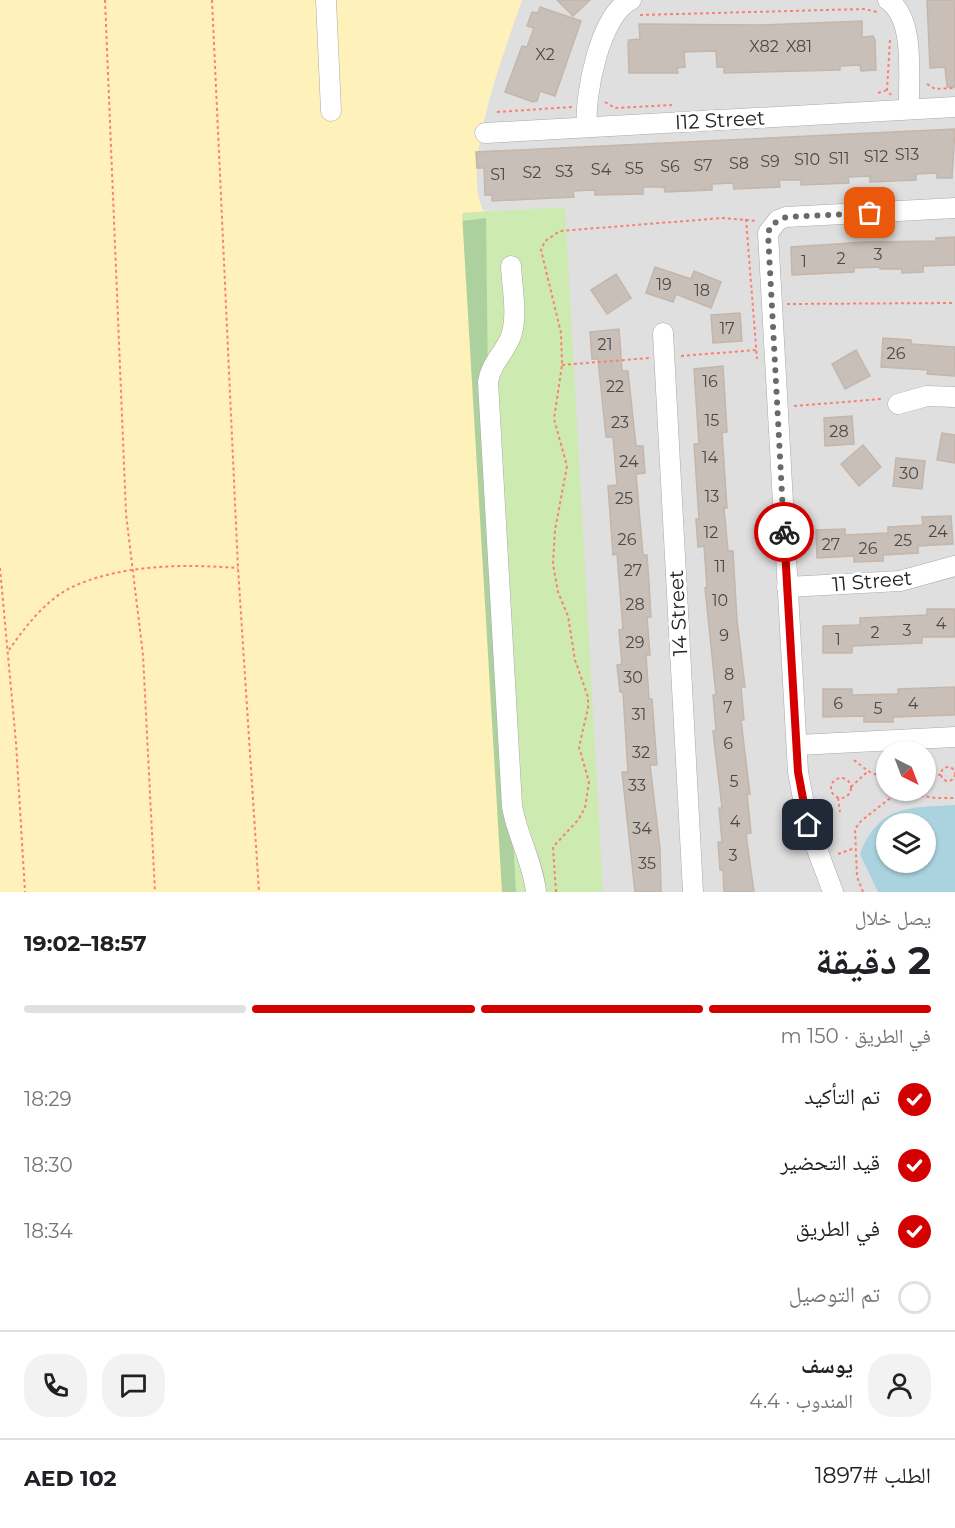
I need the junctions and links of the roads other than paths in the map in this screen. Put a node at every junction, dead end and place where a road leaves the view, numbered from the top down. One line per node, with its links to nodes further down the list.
1 (326, 0): 6 (street)
2 (888, 0): 5 (street)
3 (634, 7): 7 (street)
4 (955, 107): 5 (street, I12 Street)
5 (909, 109): 7 (street, I12 Street)
6 (331, 111)
7 (587, 127): 8 (street, I12 Street)
8 (485, 133)
9 (955, 208): 15 (street)
10 (511, 266): 18 (street)
11 (663, 333): 19 (street, 14 Street)
12 (955, 397): 13 (street)
13 (895, 401)
14 (955, 566): 15 (street, 11 Street)
15 (787, 587): 17 (street)
16 (955, 736): 17 (street)
17 (798, 745): 20 (street)
18 (537, 892)
19 (693, 892)
20 (833, 892)

